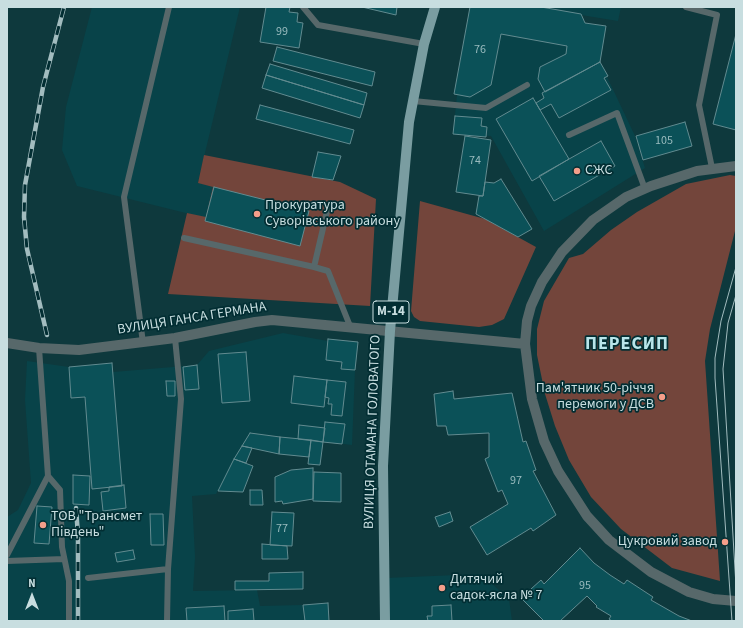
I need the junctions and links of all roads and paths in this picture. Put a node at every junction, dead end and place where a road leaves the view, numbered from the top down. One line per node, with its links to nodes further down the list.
1 (169, 7): 19 (lane)
2 (303, 7): 5 (lane)
3 (435, 7): 5 (main road, ВУЛИЦЯ ОТАМАНА ГОЛОВАТОГО / М-14)
4 (686, 7): 10 (lane)
5 (424, 44): 7 (main road, ВУЛИЦЯ ОТАМАНА ГОЛОВАТОГО / М-14)
6 (528, 85): 7 (lane)
7 (413, 101): 16 (main road, ВУЛИЦЯ ОТАМАНА ГОЛОВАТОГО / М-14)
8 (569, 135): 11 (lane)
9 (736, 166): 10 (street)
10 (712, 168): 11 (street)
11 (644, 189): 20 (street)
12 (328, 207): 14 (lane)
13 (184, 238): 14 (lane)
14 (314, 268): 15 (lane)
15 (350, 326): 16 (street, ВУЛИЦЯ ГАНСА ГЕРМАНА); 17 (street, ВУЛИЦЯ ГАНСА ГЕРМАНА)
16 (390, 331): 20 (street, ВУЛИЦЯ ГАНСА ГЕРМАНА); 31 (main road, ВУЛИЦЯ ОТАМАНА ГОЛОВАТОГО / М-14)
17 (175, 338): 19 (street, ВУЛИЦЯ ГАНСА ГЕРМАНА); 26 (lane)
18 (7, 343): 21 (street, ВУЛИЦЯ ГАНСА ГЕРМАНА)
19 (143, 343): 21 (street, ВУЛИЦЯ ГАНСА ГЕРМАНА)
20 (525, 344): 28 (street)
21 (39, 348): 22 (lane)
22 (48, 476): 23 (lane); 24 (lane)
23 (7, 554)
24 (64, 559): 25 (lane); 29 (lane)
25 (7, 561)
26 (168, 569): 27 (lane); 30 (lane)
27 (88, 578)
28 (736, 601)
29 (69, 621)
30 (167, 621)
31 (385, 621)

